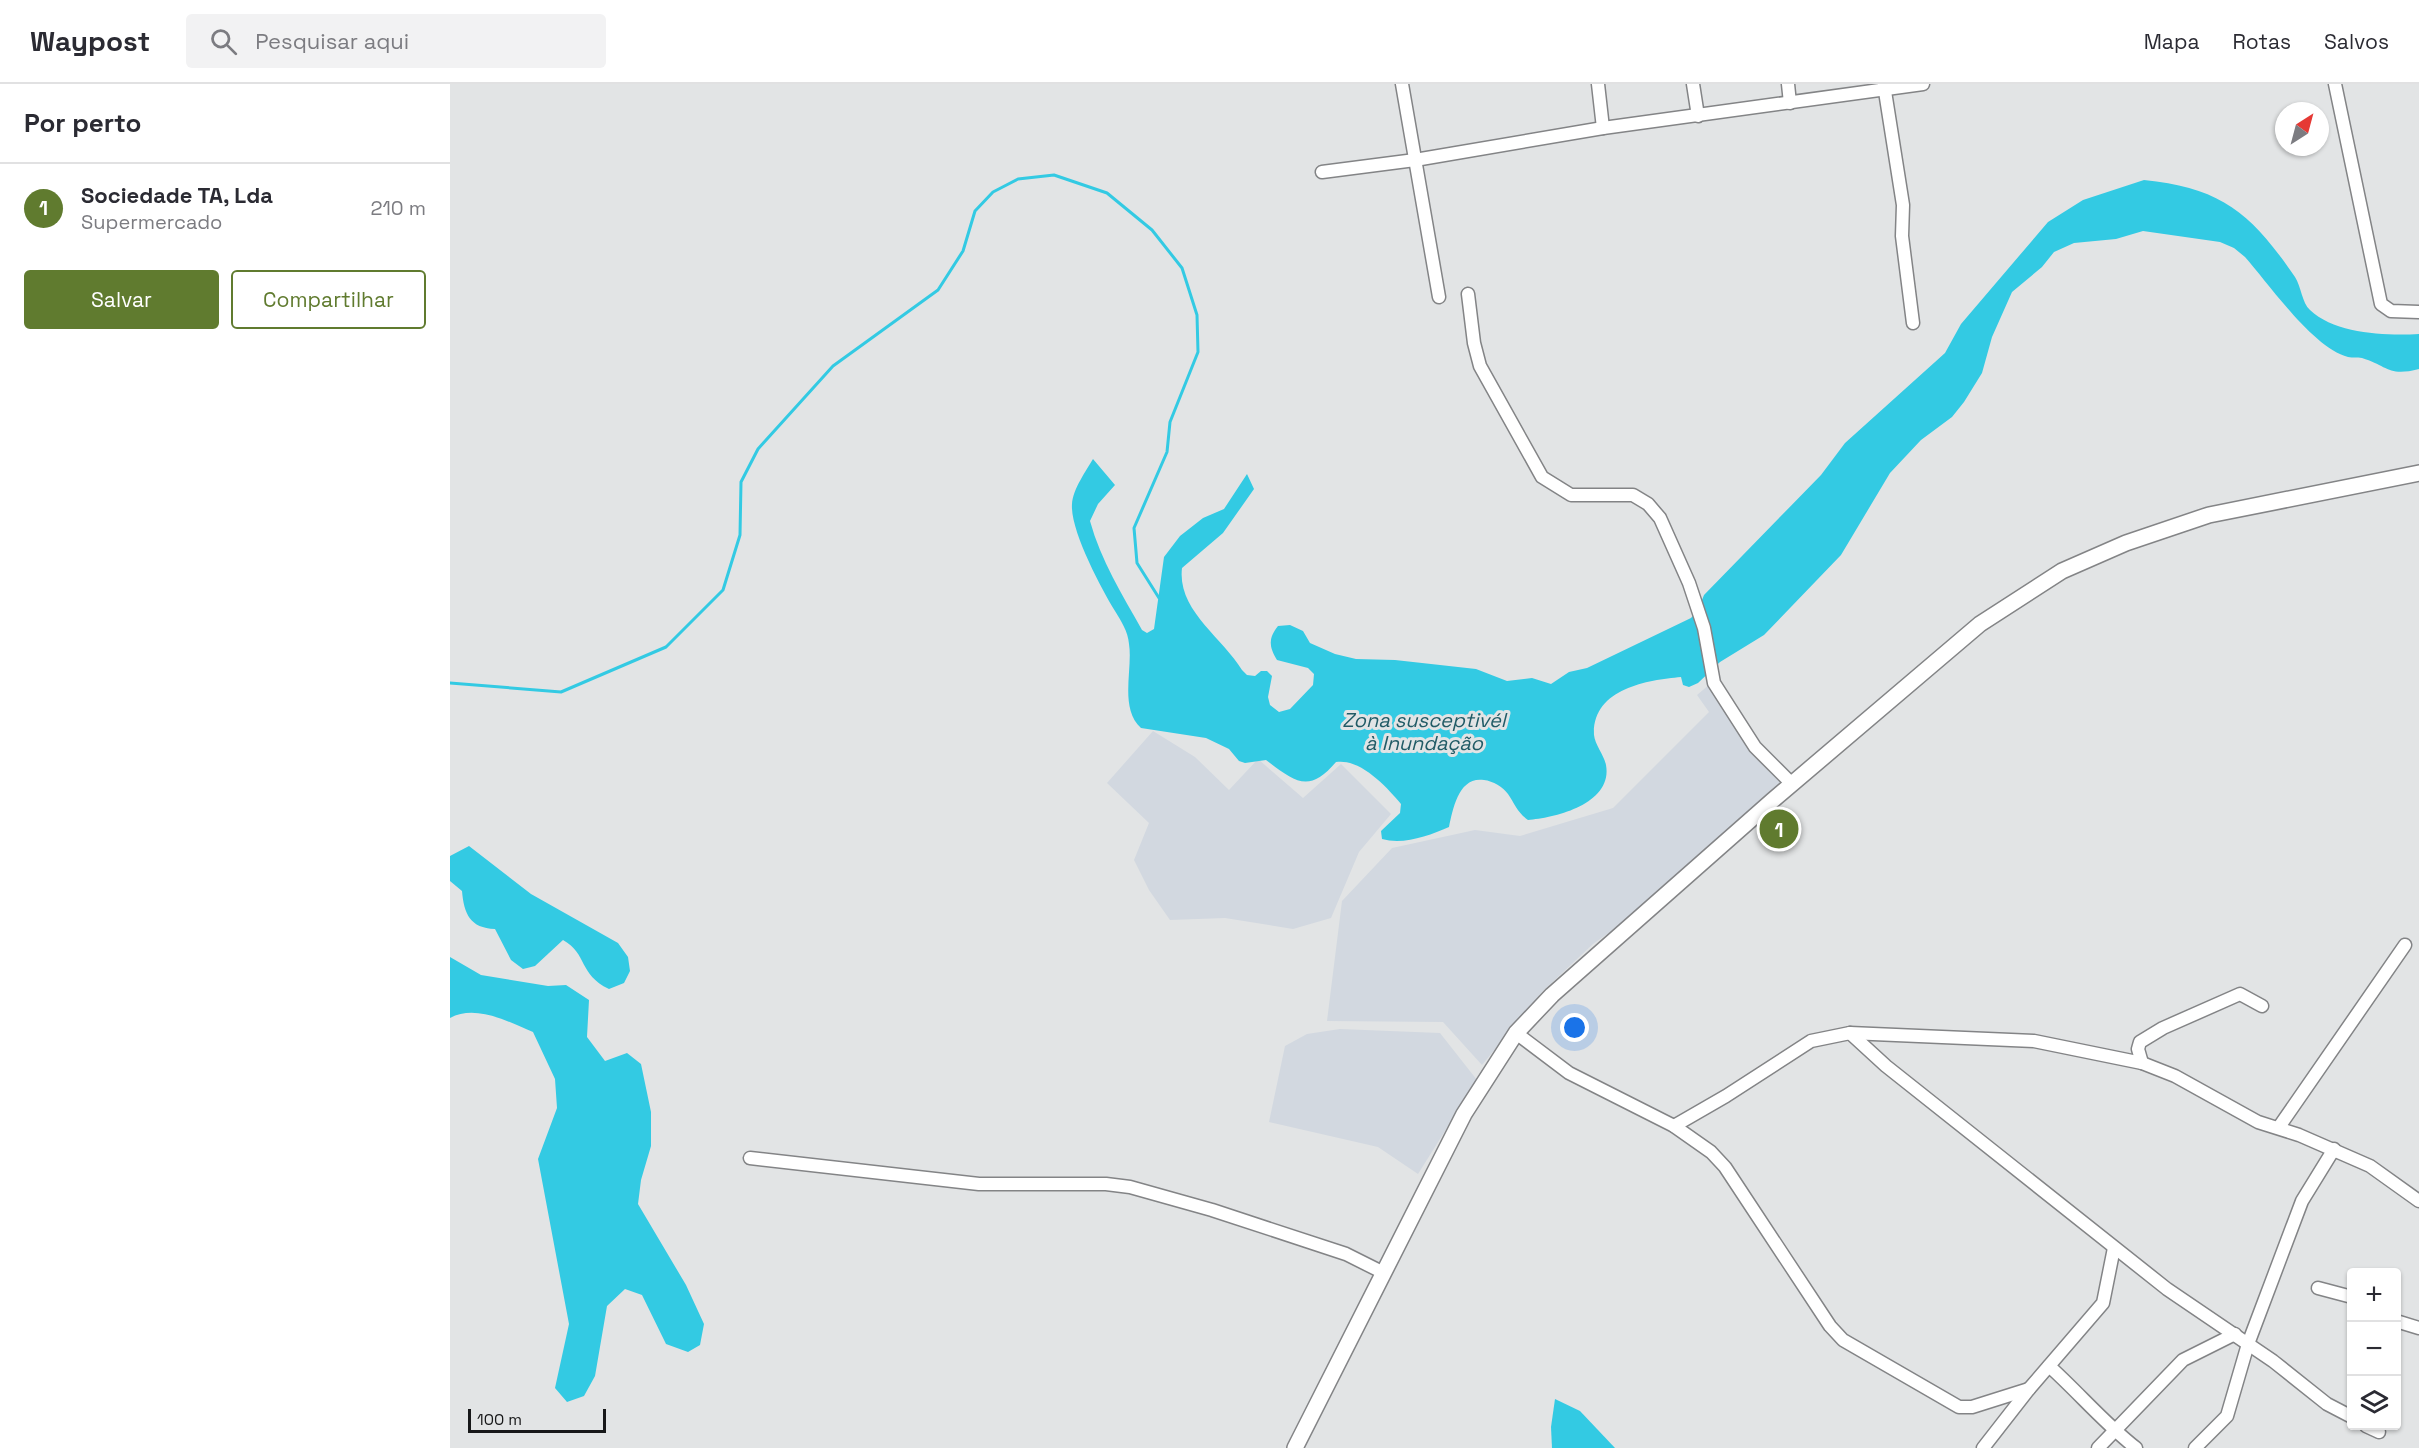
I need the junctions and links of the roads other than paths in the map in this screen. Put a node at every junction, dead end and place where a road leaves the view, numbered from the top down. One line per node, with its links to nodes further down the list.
1 (1402, 84): 11 (street)
2 (1598, 84): 10 (street)
3 (1693, 84): 9 (street)
4 (1788, 84): 8 (street)
5 (1923, 84): 7 (street)
6 (2335, 84): 15 (street)
7 (1885, 87): 8 (street); 16 (street)
8 (1790, 103): 9 (street)
9 (1698, 116): 10 (street)
10 (1603, 128): 11 (street)
11 (1415, 160): 12 (street); 14 (street)
12 (1322, 172)
13 (1468, 294): 18 (street)
14 (1439, 297)
15 (2419, 312)
16 (1913, 323)
17 (2419, 473): 18 (main road)
18 (1792, 784): 21 (main road)
19 (2405, 945): 25 (street)
20 (2262, 1006): 23 (street)
21 (1516, 1033): 24 (street); 30 (main road)
22 (1850, 1033): 23 (street); 24 (street); 29 (street)
23 (2142, 1063): 25 (street)
24 (1674, 1126): 38 (street)
25 (2279, 1127): 26 (street)
26 (2334, 1149): 28 (street); 36 (street)
27 (750, 1158): 30 (street)
28 (2419, 1200)
29 (2114, 1248): 35 (street); 37 (street)
30 (1384, 1273): 43 (main road)
31 (2318, 1288): 32 (street)
32 (2347, 1296)
33 (2400, 1322): 34 (street)
34 (2419, 1328)
35 (2235, 1334): 36 (street); 41 (street)
36 (2248, 1344): 39 (street); 47 (street)
37 (2049, 1366): 38 (street); 41 (street)
38 (2029, 1389): 44 (street)
39 (2347, 1415)
40 (2375, 1430): 42 (street)
41 (2114, 1431): 45 (street); 46 (street)
42 (2379, 1432)
43 (1295, 1448)
44 (1983, 1448)
45 (2098, 1448)
46 (2136, 1448)
47 (2195, 1448)

